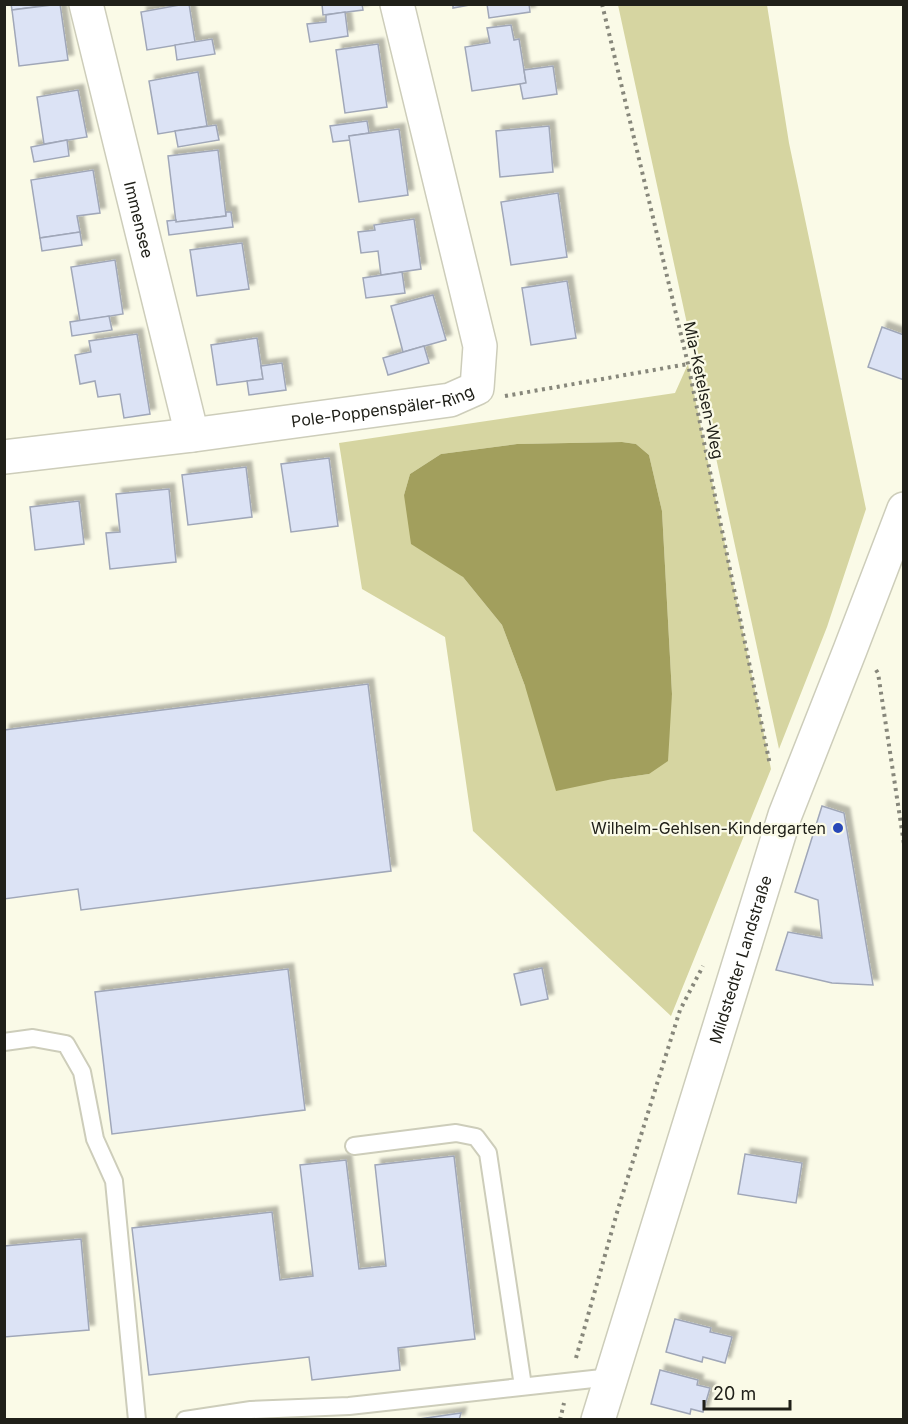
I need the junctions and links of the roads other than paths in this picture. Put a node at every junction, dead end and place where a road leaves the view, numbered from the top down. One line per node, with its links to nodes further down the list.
1 (86, 4): 3 (street, Immensee)
2 (397, 4): 3 (street, Pole-Poppenspäler-Ring)
3 (192, 435): 4 (street, Pole-Poppenspäler-Ring)
4 (4, 457)
5 (903, 509): 8 (street, Mildstedter Landstraße)
6 (4, 1042): 10 (lane)
7 (354, 1146): 9 (lane)
8 (611, 1377): 9 (lane); 12 (street, Mildstedter Landstraße)
9 (523, 1386): 11 (lane)
10 (137, 1419)
11 (186, 1419)
12 (598, 1419)

